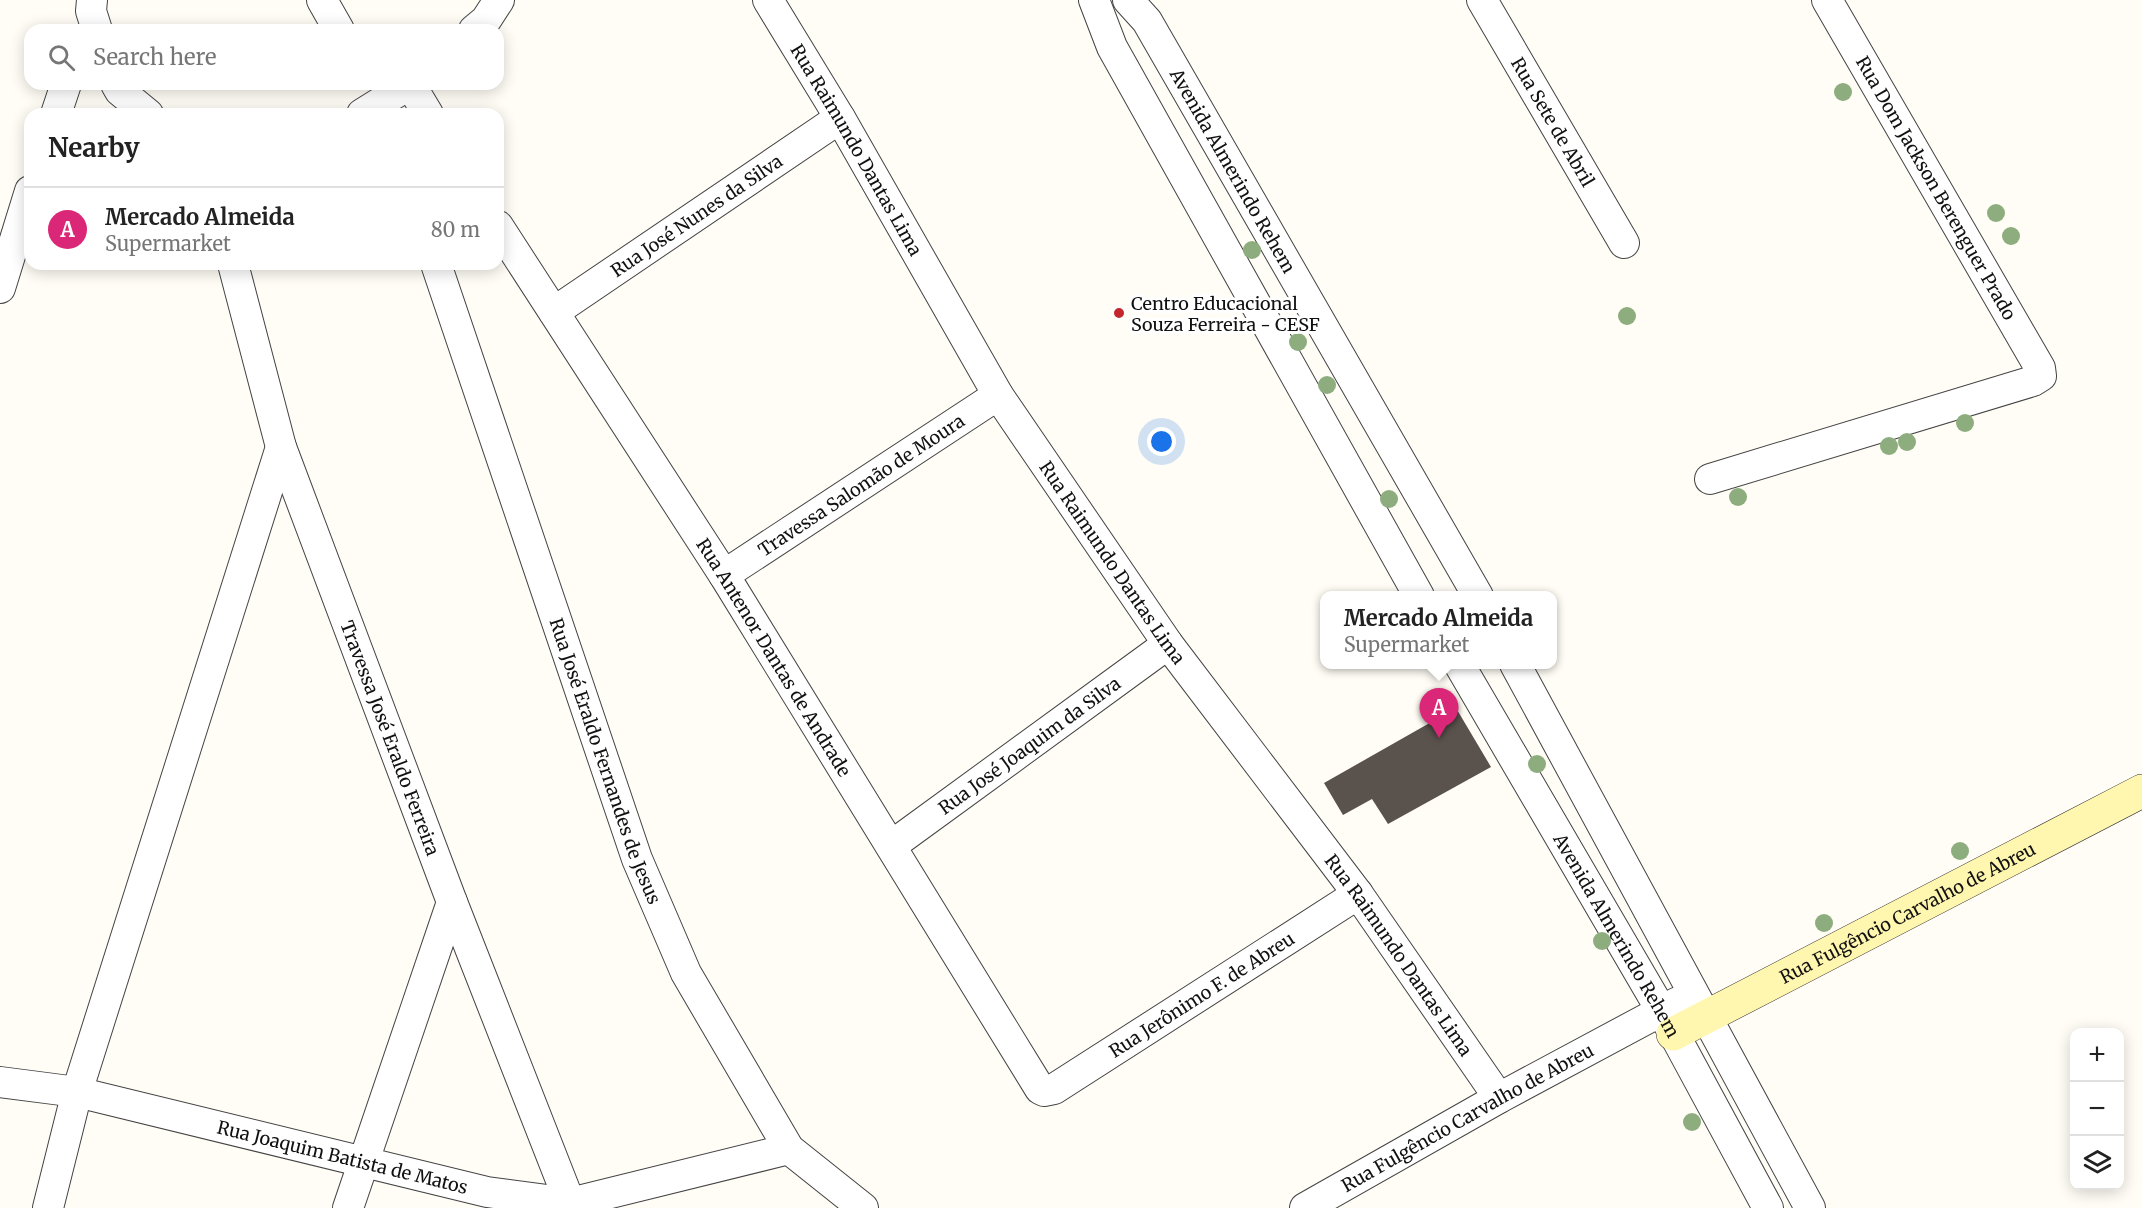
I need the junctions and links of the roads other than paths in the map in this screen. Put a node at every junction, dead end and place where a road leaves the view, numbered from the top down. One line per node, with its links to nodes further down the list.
1 (322, 0): 8 (street)
2 (499, 0): 9 (street)
3 (768, 0): 18 (street, Rua Raimundo Dantas Lima)
4 (1094, 0): 20 (street)
5 (1128, 0): 19 (street, Avenida Almerindo Rehem)
6 (1482, 0): 23 (street, Rua Sete de Abril)
7 (1827, 0): 30 (street, Rua Dom Jackson Berenguer Prado)
8 (336, 24)
9 (481, 24)
10 (64, 90): 15 (street)
11 (119, 90): 16 (street)
12 (399, 90): 14 (street)
13 (414, 90): 17 (street)
14 (374, 104)
15 (58, 108)
16 (141, 108)
17 (424, 108)
18 (840, 118): 27 (street, Rua José Nunes da Silva); 28 (street, Rua Raimundo Dantas Lima)
19 (1236, 174): 20 (street); 31 (street, Avenida Almerindo Rehem)
20 (1197, 199): 32 (street)
21 (21, 202): 26 (street)
22 (504, 235): 27 (street, Rua Antenor Dantas de Andrade)
23 (1624, 243)
24 (234, 270): 29 (street, Travessa José Eraldo Ferreira)
25 (437, 270): 51 (street, Rua José Eraldo Fernandes de Jesus)
26 (0, 288)
27 (554, 312): 33 (street, Rua Antenor Dantas de Andrade)
28 (998, 395): 33 (street, Travessa Salomão de Moura); 36 (street, Rua Raimundo Dantas Lima)
29 (281, 447): 44 (street, Travessa José Eraldo Ferreira); 49 (street)
30 (1710, 479)
31 (1445, 538): 32 (street); 35 (street, Avenida Almerindo Rehem)
32 (1402, 564): 34 (street)
33 (724, 575): 42 (street, Rua Antenor Dantas de Andrade)
34 (1416, 591)
35 (1475, 591)
36 (1168, 644): 42 (street, Rua José Joaquim da Silva); 43 (street, Rua Raimundo Dantas Lima)
37 (1462, 669): 41 (street, Avenida Almerindo Rehem)
38 (1518, 669): 40 (street)
39 (2142, 791): 45 (street, Rua Fulgêncio Carvalho de Abreu)
40 (1590, 801): 41 (street); 45 (street)
41 (1551, 822): 46 (street, Avenida Almerindo Rehem)
42 (891, 846): 48 (street, Rua Antenor Dantas de Andrade)
43 (1358, 894): 48 (street, Rua Jerônimo F. de Abreu); 50 (street, Rua Raimundo Dantas Lima)
44 (452, 902): 52 (street); 53 (street, Travessa José Eraldo Ferreira)
45 (1701, 1006): 46 (street, Rua Fulgêncio Carvalho de Abreu); 59 (street)
46 (1667, 1022): 50 (street, Rua Fulgêncio Carvalho de Abreu); 58 (street, Avenida Almerindo Rehem)
47 (0, 1082): 49 (street, Rua Joaquim Batista de Matos)
48 (1044, 1091)
49 (77, 1092): 52 (street, Rua Joaquim Batista de Matos); 54 (street)
50 (1499, 1098): 57 (street, Rua Fulgêncio Carvalho de Abreu)
51 (789, 1149): 53 (street, Rua Joaquim Batista de Matos); 56 (street, Rua José Eraldo Fernandes de Jesus)
52 (364, 1160): 53 (street, Rua Joaquim Batista de Matos); 55 (street)
53 (570, 1203)
54 (48, 1208)
55 (348, 1208)
56 (864, 1208)
57 (1305, 1208)
58 (1768, 1208)
59 (1810, 1208)

